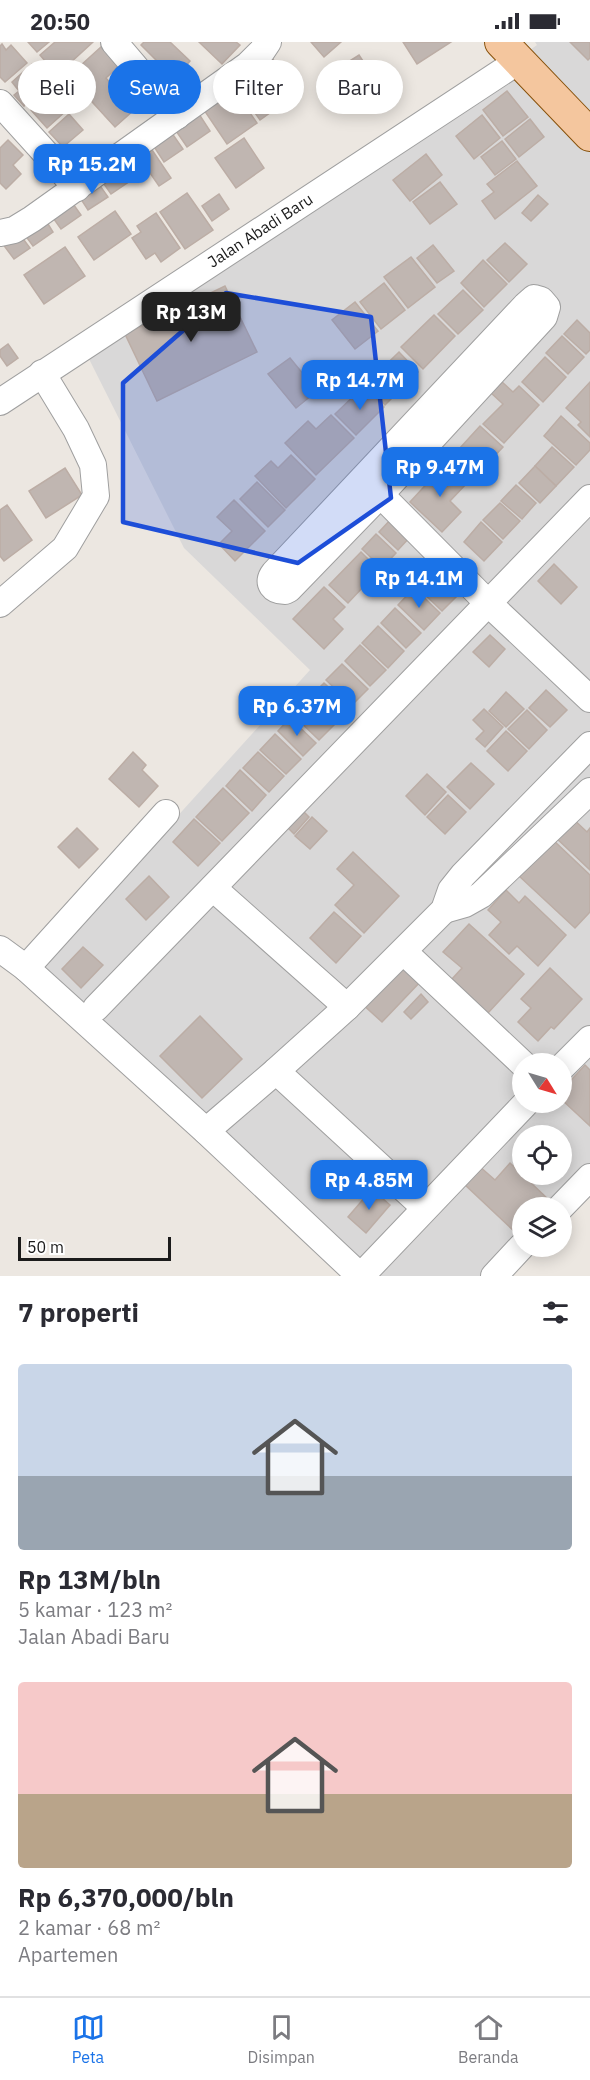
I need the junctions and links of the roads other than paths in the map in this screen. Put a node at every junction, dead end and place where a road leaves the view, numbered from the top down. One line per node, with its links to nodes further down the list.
1 (114, 42): 6 (street)
2 (268, 42): 6 (street)
3 (516, 48): 5 (main road); 7 (main road); 10 (street, Jalan Abadi Baru)
4 (0, 103): 8 (street)
5 (590, 106)
6 (177, 116): 8 (street)
7 (590, 135)
8 (77, 188): 9 (street)
9 (0, 233)
10 (42, 373): 11 (street, Jalan Abadi Baru); 15 (street)
11 (0, 402)
12 (372, 486): 12 (street); 14 (street)
13 (590, 498): 14 (street)
14 (488, 603): 16 (street); 20 (street)
15 (0, 604)
16 (590, 699)
17 (590, 745): 21 (street)
18 (590, 791): 21 (street)
19 (166, 813): 24 (street)
20 (213, 888): 25 (street); 26 (street)
21 (444, 910): 23 (street)
22 (0, 948): 24 (street)
23 (404, 952): 25 (street); 28 (street)
24 (26, 968): 32 (street)
25 (347, 1007): 30 (street)
26 (96, 1008)
27 (590, 1039): 29 (street)
28 (512, 1054)
29 (572, 1057)
30 (276, 1071): 32 (street); 35 (street)
31 (516, 1113): 35 (street)
32 (206, 1131): 37 (street)
33 (590, 1177): 34 (street)
34 (571, 1197)
35 (425, 1208): 37 (street)
36 (512, 1257): 38 (street)
37 (360, 1276)
38 (494, 1276)

